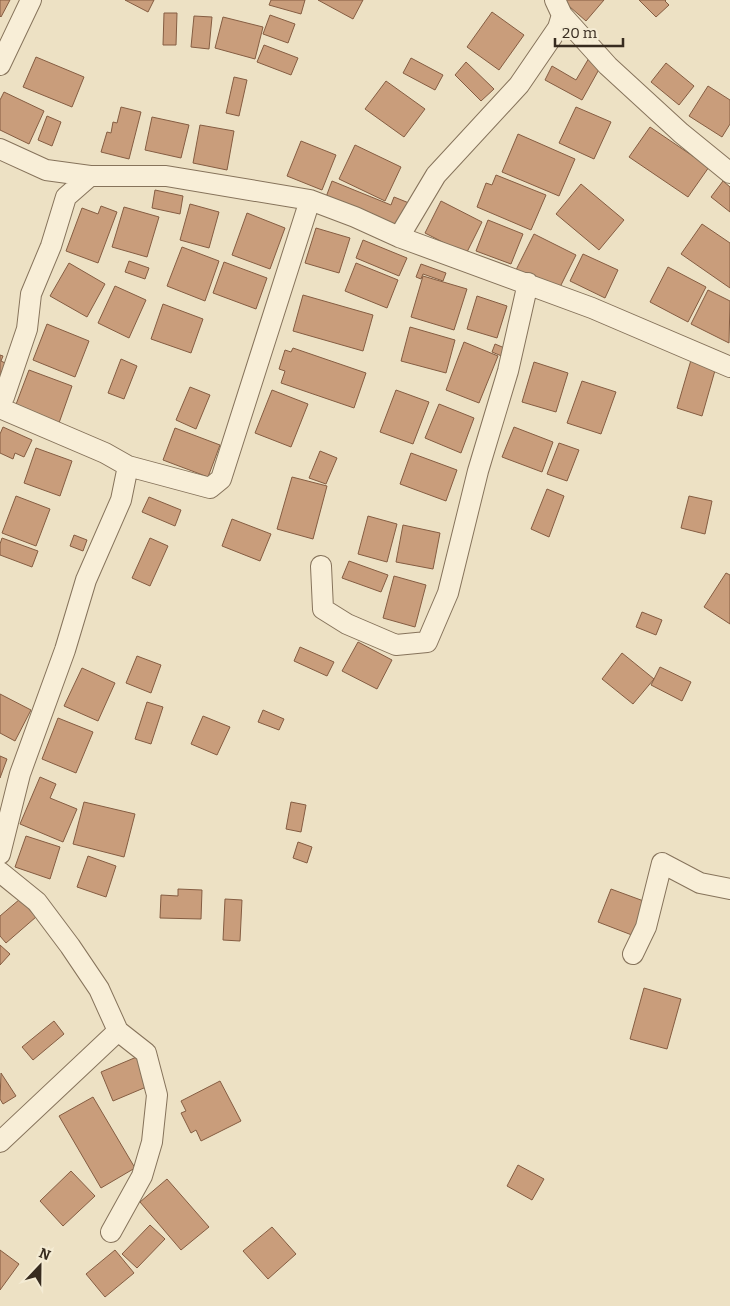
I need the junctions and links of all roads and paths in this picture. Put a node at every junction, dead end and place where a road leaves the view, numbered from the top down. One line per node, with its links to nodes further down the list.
1 (32, 0): 3 (street)
2 (558, 7): 5 (street); 8 (street)
3 (0, 65)
4 (0, 149): 6 (street)
5 (730, 173)
6 (90, 176): 7 (street); 11 (street)
7 (310, 200): 8 (street); 13 (street)
8 (399, 237): 9 (street)
9 (528, 283): 10 (street); 14 (street)
10 (730, 366)
11 (0, 399)
12 (0, 408): 13 (street)
13 (128, 466): 15 (street)
14 (321, 566)
15 (0, 854)
16 (0, 872): 19 (street)
17 (730, 889): 18 (street)
18 (633, 954)
19 (118, 1031): 20 (street); 21 (street)
20 (0, 1142)
21 (111, 1232)

